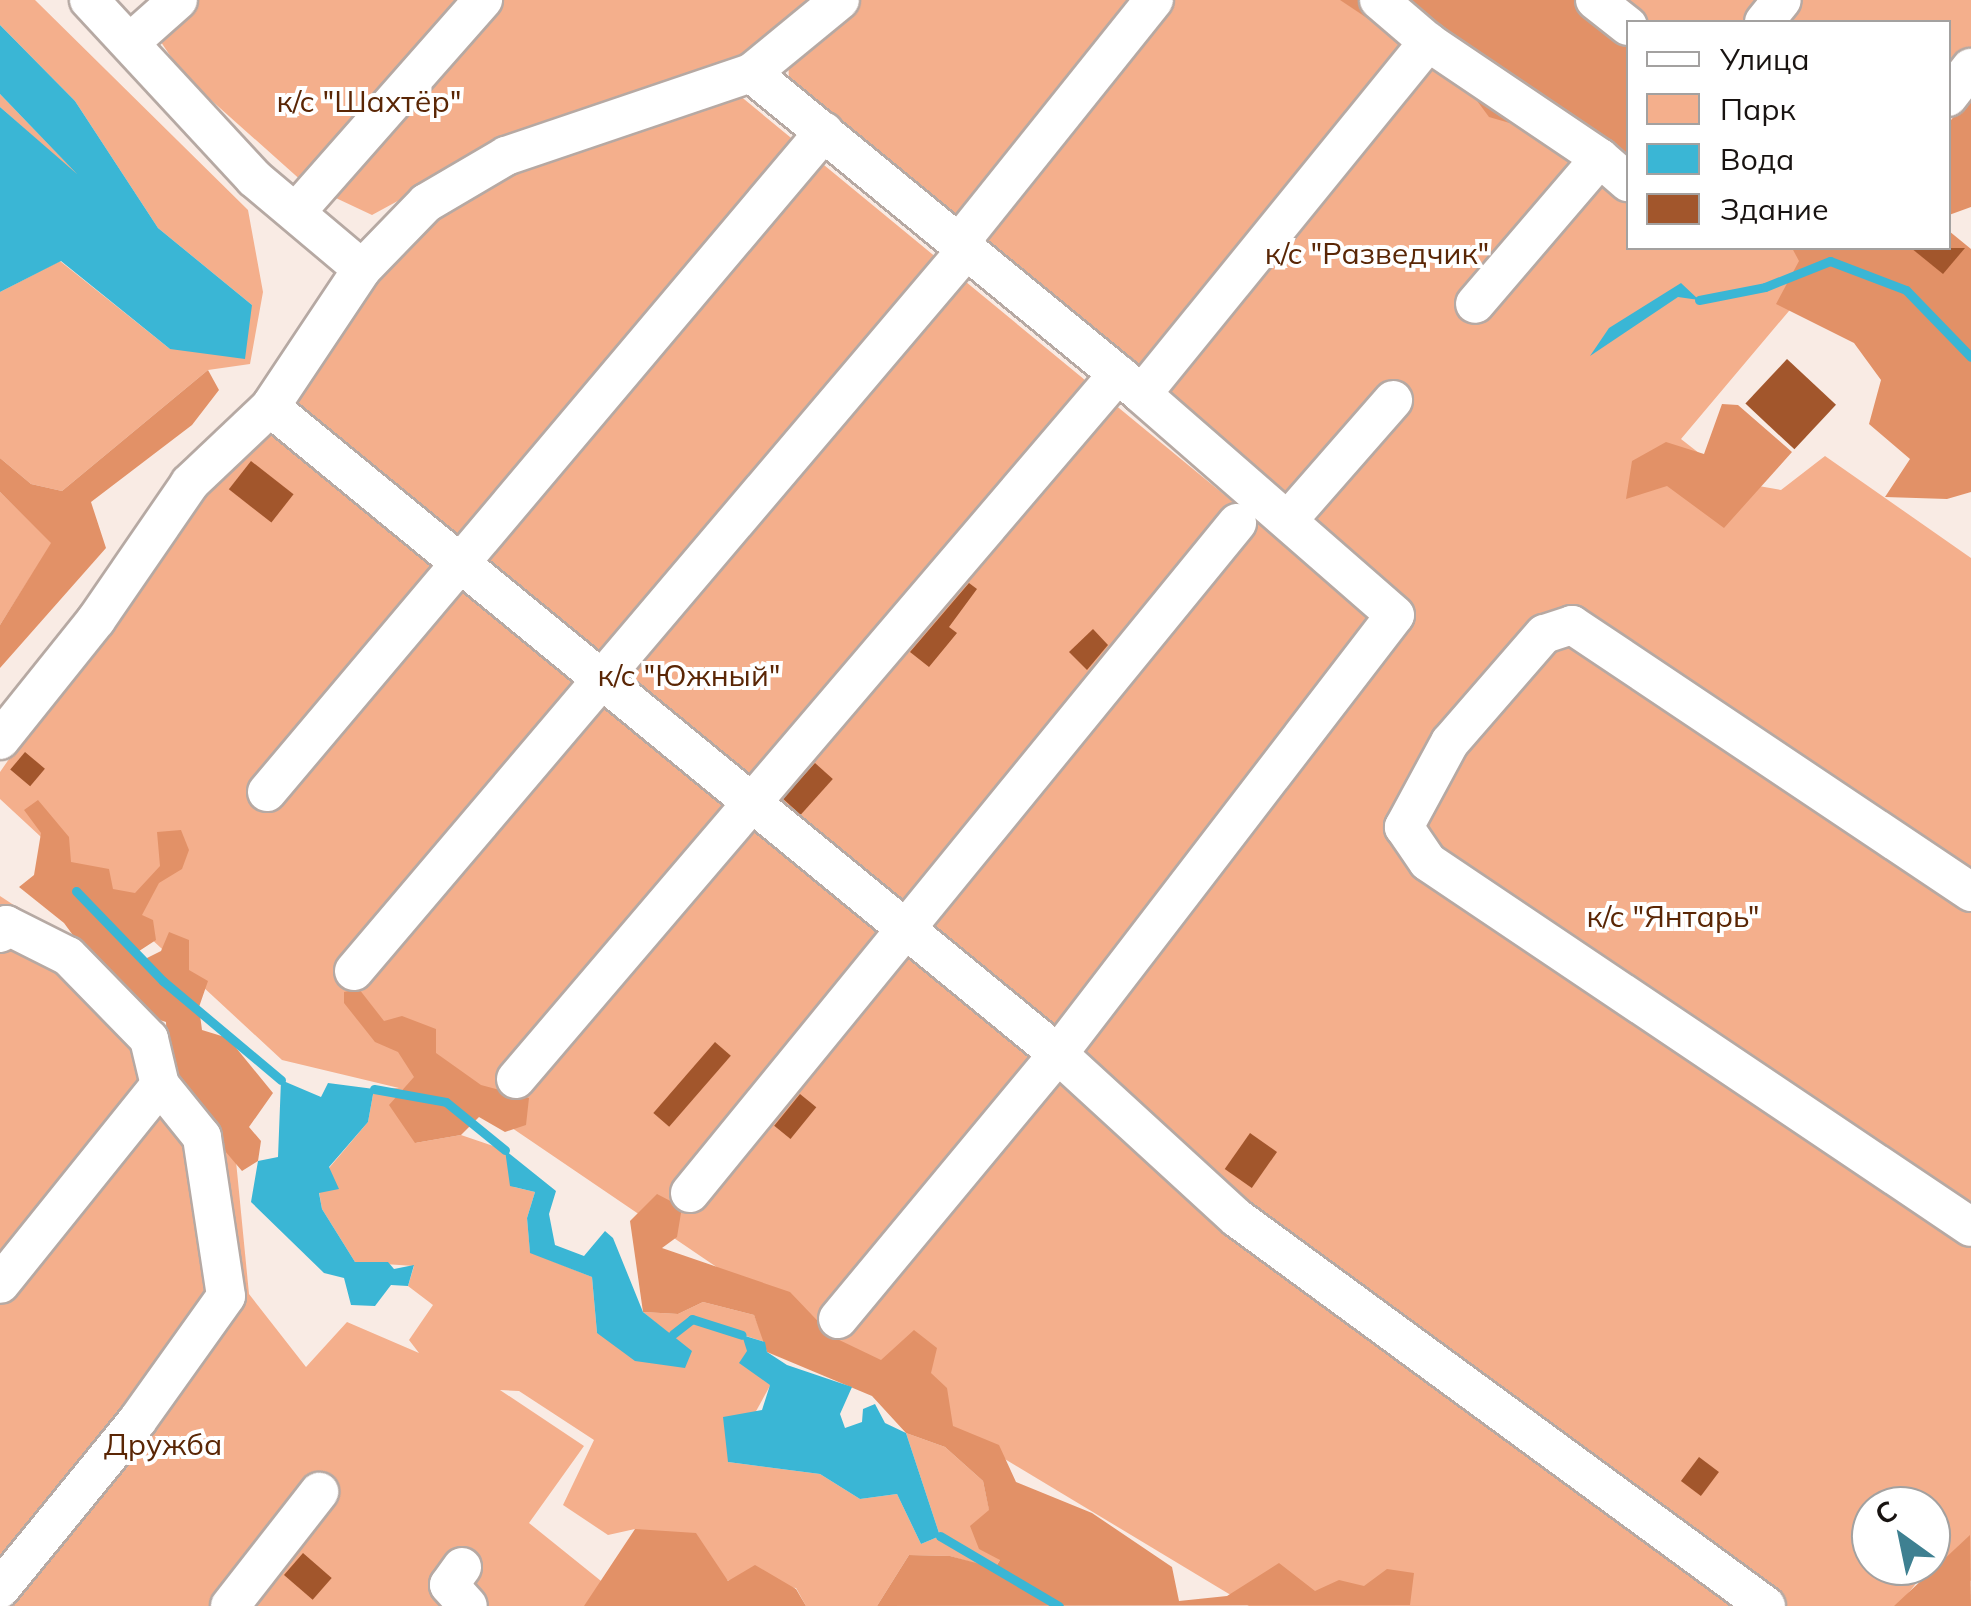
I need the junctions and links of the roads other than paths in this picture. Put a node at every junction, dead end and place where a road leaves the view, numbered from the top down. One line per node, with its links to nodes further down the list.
1 (90, 0): 11 (street)
2 (178, 0): 11 (street)
3 (483, 0): 18 (street)
4 (840, 0): 14 (street)
5 (1154, 0): 19 (street)
6 (1379, 0): 12 (street)
7 (1595, 0): 10 (street)
8 (1782, 0): 9 (street)
9 (1766, 20)
10 (1626, 24)
11 (133, 40): 18 (street)
12 (1428, 42): 17 (street); 22 (street)
13 (1971, 68): 15 (street)
14 (751, 73): 16 (street); 20 (street)
15 (1951, 93)
16 (824, 132): 19 (street); 27 (street)
17 (1614, 170): 21 (street)
18 (296, 212): 20 (street)
19 (964, 245): 22 (street); 28 (street)
20 (362, 269): 24 (street)
21 (1475, 304)
22 (1130, 384): 25 (street); 31 (street)
23 (1392, 400): 25 (street)
24 (270, 407): 27 (street); 29 (street)
25 (1289, 520): 36 (street)
26 (1237, 523): 33 (street)
27 (460, 563): 28 (street); 30 (street)
28 (606, 682): 31 (street); 35 (street)
29 (0, 740)
30 (267, 792)
31 (750, 801): 33 (street); 37 (street)
32 (1971, 892): 40 (street)
33 (907, 930): 36 (street); 39 (street)
34 (0, 932): 38 (street)
35 (354, 971)
36 (1058, 1054): 42 (street); 48 (street)
37 (516, 1079)
38 (160, 1085): 41 (street); 45 (street)
39 (690, 1194)
40 (1971, 1227)
41 (0, 1284)
42 (838, 1319)
43 (319, 1492): 46 (street)
44 (462, 1567): 47 (street)
45 (0, 1589)
46 (230, 1606)
47 (468, 1606)
48 (1766, 1606)

